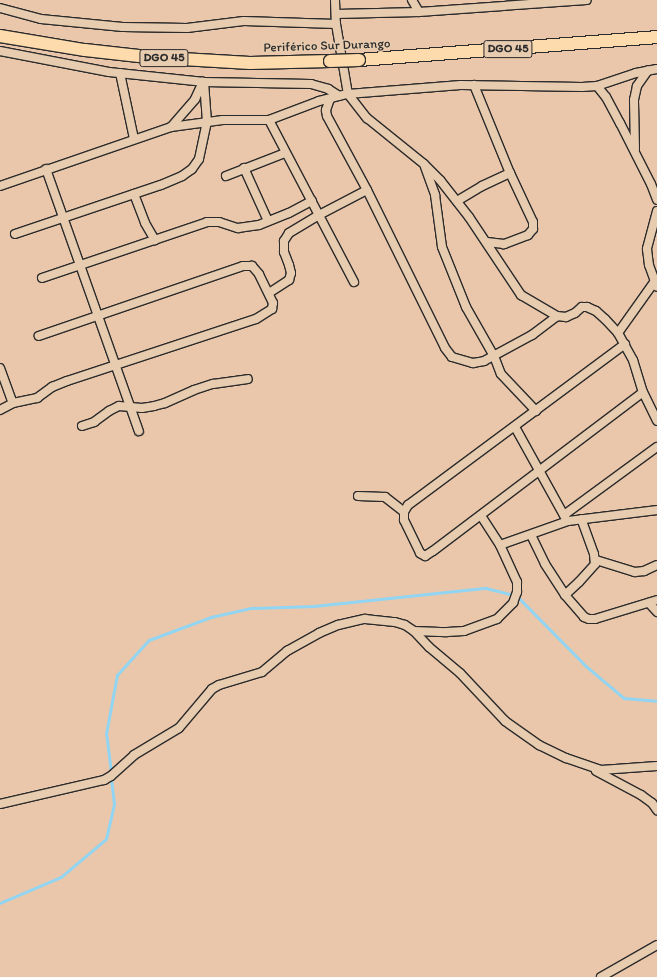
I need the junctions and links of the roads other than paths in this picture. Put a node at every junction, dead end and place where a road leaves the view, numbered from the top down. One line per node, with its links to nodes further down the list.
1 (335, 0): 6 (street)
2 (412, 0): 5 (street)
3 (587, 0): 5 (street)
4 (0, 8): 7 (street)
5 (419, 12): 6 (street)
6 (336, 14): 7 (street)
7 (336, 24): 17 (street)
8 (0, 36): 9 (highway, Periférico Sur Durango / DGO 45, bridge)
9 (657, 37)
10 (0, 51): 13 (street)
11 (657, 69): 12 (street)
12 (648, 70): 16 (street); 24 (street)
13 (120, 73): 14 (street); 23 (street)
14 (204, 82): 18 (street); 21 (street); 22 (street)
15 (474, 85): 16 (street); 17 (street); 29 (street)
16 (597, 86): 24 (street)
17 (348, 94): 18 (street); 26 (street)
18 (339, 96): 19 (street)
19 (330, 99): 20 (street); 32 (street)
20 (268, 120): 21 (street); 25 (street)
21 (207, 122): 22 (street); 33 (street)
22 (171, 127): 23 (street)
23 (134, 140): 28 (street)
24 (635, 152): 34 (street)
25 (285, 153): 27 (street); 35 (street)
26 (424, 164): 36 (street); 54 (street)
27 (244, 168): 30 (street); 40 (street)
28 (46, 169): 31 (street); 39 (street)
29 (510, 173): 36 (street); 43 (street)
30 (226, 176)
31 (0, 186)
32 (367, 190): 38 (street); 54 (street)
33 (134, 194): 39 (street); 42 (street)
34 (657, 200)
35 (312, 201): 38 (street); 40 (street)
36 (457, 201): 43 (street)
37 (657, 211): 47 (street)
38 (319, 215): 46 (street); 48 (street)
39 (63, 217): 41 (street); 44 (street)
40 (268, 221): 42 (street)
41 (15, 234)
42 (155, 240): 44 (street)
43 (487, 242): 50 (street)
44 (80, 265): 45 (street); 49 (street)
45 (42, 278)
46 (354, 282)
47 (656, 284): 51 (street)
48 (269, 294): 49 (street); 55 (street)
49 (99, 316): 52 (street); 55 (street)
50 (557, 316): 51 (street); 54 (street)
51 (618, 333): 53 (street)
52 (39, 336)
53 (625, 344): 58 (street); 62 (street)
54 (494, 356): 62 (street)
55 (116, 364): 59 (street); 60 (street)
56 (0, 368): 59 (street)
57 (248, 379): 60 (street)
58 (643, 392): 63 (street); 68 (street)
59 (13, 403): 61 (street)
60 (130, 406): 64 (street); 66 (street)
61 (0, 410)
62 (536, 411): 65 (street)
63 (657, 422)
64 (82, 426)
65 (515, 427): 68 (street); 71 (street)
66 (139, 431)
67 (657, 447): 73 (street)
68 (539, 471): 72 (street); 73 (street)
69 (358, 496): 71 (street)
70 (657, 510): 74 (street)
71 (404, 512): 72 (street)
72 (481, 516): 76 (street)
73 (566, 518): 74 (street); 75 (street)
74 (581, 519): 77 (street)
75 (531, 535): 76 (street); 79 (street)
76 (500, 545): 82 (street)
77 (596, 560): 78 (street); 79 (street)
78 (657, 565)
79 (565, 595): 80 (street)
80 (653, 601): 81 (street)
81 (657, 612)
82 (414, 631): 84 (street); 85 (street)
83 (657, 766): 84 (street)
84 (591, 767): 86 (street)
85 (0, 804)
86 (657, 810)
87 (657, 945): 88 (street)
88 (601, 977)

